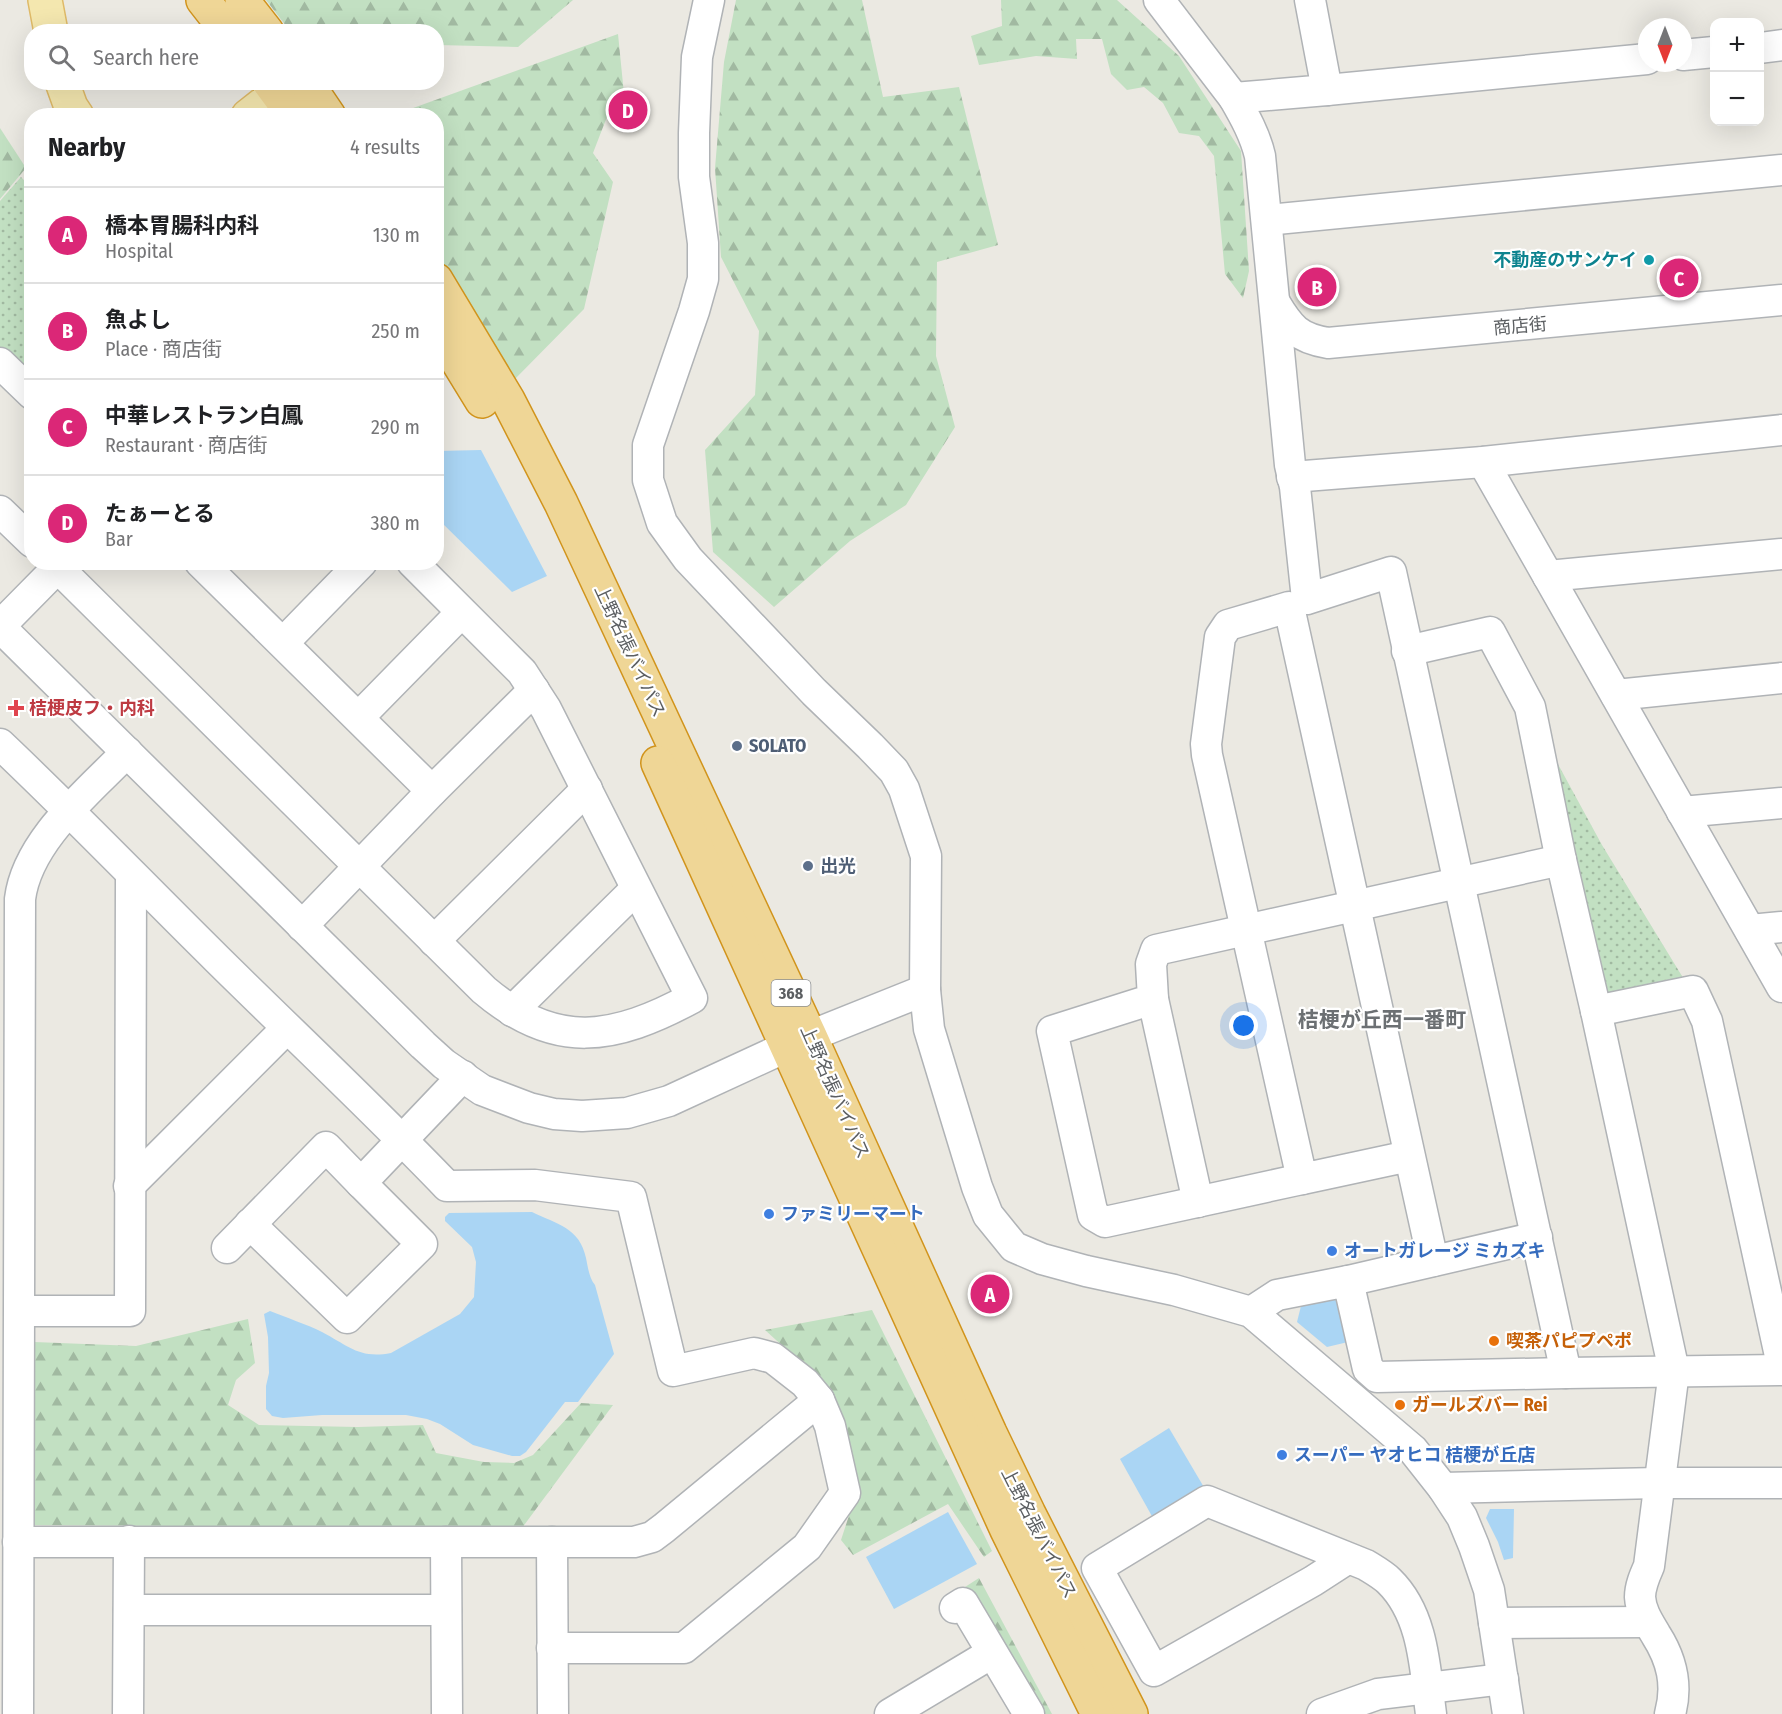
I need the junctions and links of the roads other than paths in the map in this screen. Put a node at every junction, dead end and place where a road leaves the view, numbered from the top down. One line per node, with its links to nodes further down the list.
1 (45, 0): 7 (main road)
2 (203, 0): 8 (highway)
3 (242, 0): 9 (highway)
4 (709, 0): 70 (street)
5 (1159, 0): 18 (street)
6 (1310, 0): 16 (street)
7 (50, 24)
8 (222, 24)
9 (261, 24)
10 (1782, 45): 11 (street)
11 (1764, 47)
12 (1710, 52): 13 (street)
13 (1692, 54)
14 (1638, 60): 16 (street)
15 (65, 90): 19 (main road)
16 (1327, 90): 18 (street)
17 (287, 91): 20 (main road); 21 (highway)
18 (1234, 98): 23 (street)
19 (71, 108)
20 (260, 108)
21 (316, 108)
22 (1782, 170): 23 (street)
23 (1267, 220): 26 (street)
24 (444, 293): 75 (highway, 上野名張バイパス / 368)
25 (1782, 300): 26 (street, 商店街)
26 (1275, 303): 32 (street)
27 (444, 339): 75 (highway, 上野名張バイパス / 368)
28 (0, 363): 29 (street)
29 (24, 386)
30 (1782, 430): 31 (street)
31 (1483, 462): 32 (street); 41 (street)
32 (1292, 477): 42 (street)
33 (0, 511): 34 (street)
34 (24, 534)
35 (1782, 554): 41 (street)
36 (52, 570): 44 (street)
37 (64, 570): 59 (street)
38 (212, 570): 45 (street)
39 (354, 570): 45 (street)
40 (420, 570): 43 (street)
41 (1548, 576): 49 (street)
42 (1298, 603): 46 (street); 63 (street); 66 (street)
43 (461, 613): 48 (street); 50 (street)
44 (0, 627): 52 (street)
45 (283, 643): 50 (street)
46 (1407, 651): 58 (street); 61 (street)
47 (1782, 678): 49 (street)
48 (534, 690): 53 (street); 54 (street)
49 (1616, 695): 57 (street)
50 (359, 717): 54 (street)
51 (0, 744): 56 (street)
52 (127, 752): 56 (street); 64 (street)
53 (587, 789): 62 (street); 68 (street)
54 (432, 791): 59 (street)
55 (1782, 803): 57 (street)
56 (70, 810): 60 (street); 82 (street)
57 (1682, 812): 67 (street)
58 (1561, 860): 61 (street); 73 (street)
59 (359, 866): 64 (street); 68 (street)
60 (131, 874): 74 (street); 81 (street)
61 (1458, 883): 63 (street); 85 (street)
62 (636, 889): 72 (street); 72 (street)
63 (1355, 905): 66 (street); 78 (street)
64 (302, 926): 76 (street)
65 (1782, 927): 67 (street)
66 (1246, 928): 71 (street); 79 (street)
67 (1750, 930): 69 (street)
68 (434, 941): 72 (street)
69 (1782, 987)
70 (925, 990): 75 (street); 90 (street)
71 (1153, 999): 83 (street); 83 (street)
72 (512, 1011)
73 (1596, 1011): 91 (street); 93 (street)
74 (287, 1028): 77 (street); 81 (street)
75 (799, 1042): 76 (street); 120 (highway, 上野名張バイパス / 368); 121 (highway, 上野名張バイパス / 368)
76 (463, 1076): 77 (street)
77 (403, 1140): 80 (street); 95 (street)
78 (1409, 1156): 79 (street); 87 (street)
79 (1302, 1179): 83 (street)
80 (361, 1183): 84 (street); 84 (street)
81 (129, 1186): 89 (street)
82 (10, 1199): 89 (street)
83 (1198, 1202)
84 (250, 1224): 86 (street)
85 (1537, 1237): 87 (street); 94 (street)
86 (227, 1248)
87 (1433, 1261): 88 (street)
88 (1348, 1281): 90 (street); 94 (street)
89 (20, 1311): 100 (street)
90 (1251, 1312): 98 (street)
91 (1782, 1365)
92 (1782, 1370): 93 (street)
93 (1674, 1371): 94 (street); 96 (street)
94 (1566, 1373)
95 (819, 1400): 102 (street); 110 (street)
96 (1658, 1483): 97 (street); 98 (street); 107 (street)
97 (1782, 1483)
98 (1443, 1488): 108 (street)
99 (129, 1541): 100 (street); 101 (street); 105 (street)
100 (18, 1542): 109 (street)
101 (446, 1542): 102 (street); 106 (street)
102 (552, 1542): 110 (street)
103 (1347, 1559): 103 (street); 113 (street)
104 (955, 1608): 111 (street)
105 (129, 1610): 106 (street); 115 (street)
106 (446, 1610): 116 (street)
107 (1647, 1622): 108 (street); 124 (street)
108 (1494, 1623): 112 (street)
109 (9, 1629): 114 (street)
110 (552, 1648): 117 (street)
111 (993, 1653): 118 (street); 119 (street)
112 (1503, 1679): 113 (street); 123 (street)
113 (1429, 1701): 122 (street)
114 (18, 1714)
115 (128, 1714)
116 (447, 1714)
117 (553, 1714)
118 (890, 1714)
119 (1029, 1714)
120 (1098, 1714)
121 (1131, 1714)
122 (1322, 1714)
123 (1508, 1714)
124 (1670, 1714)

